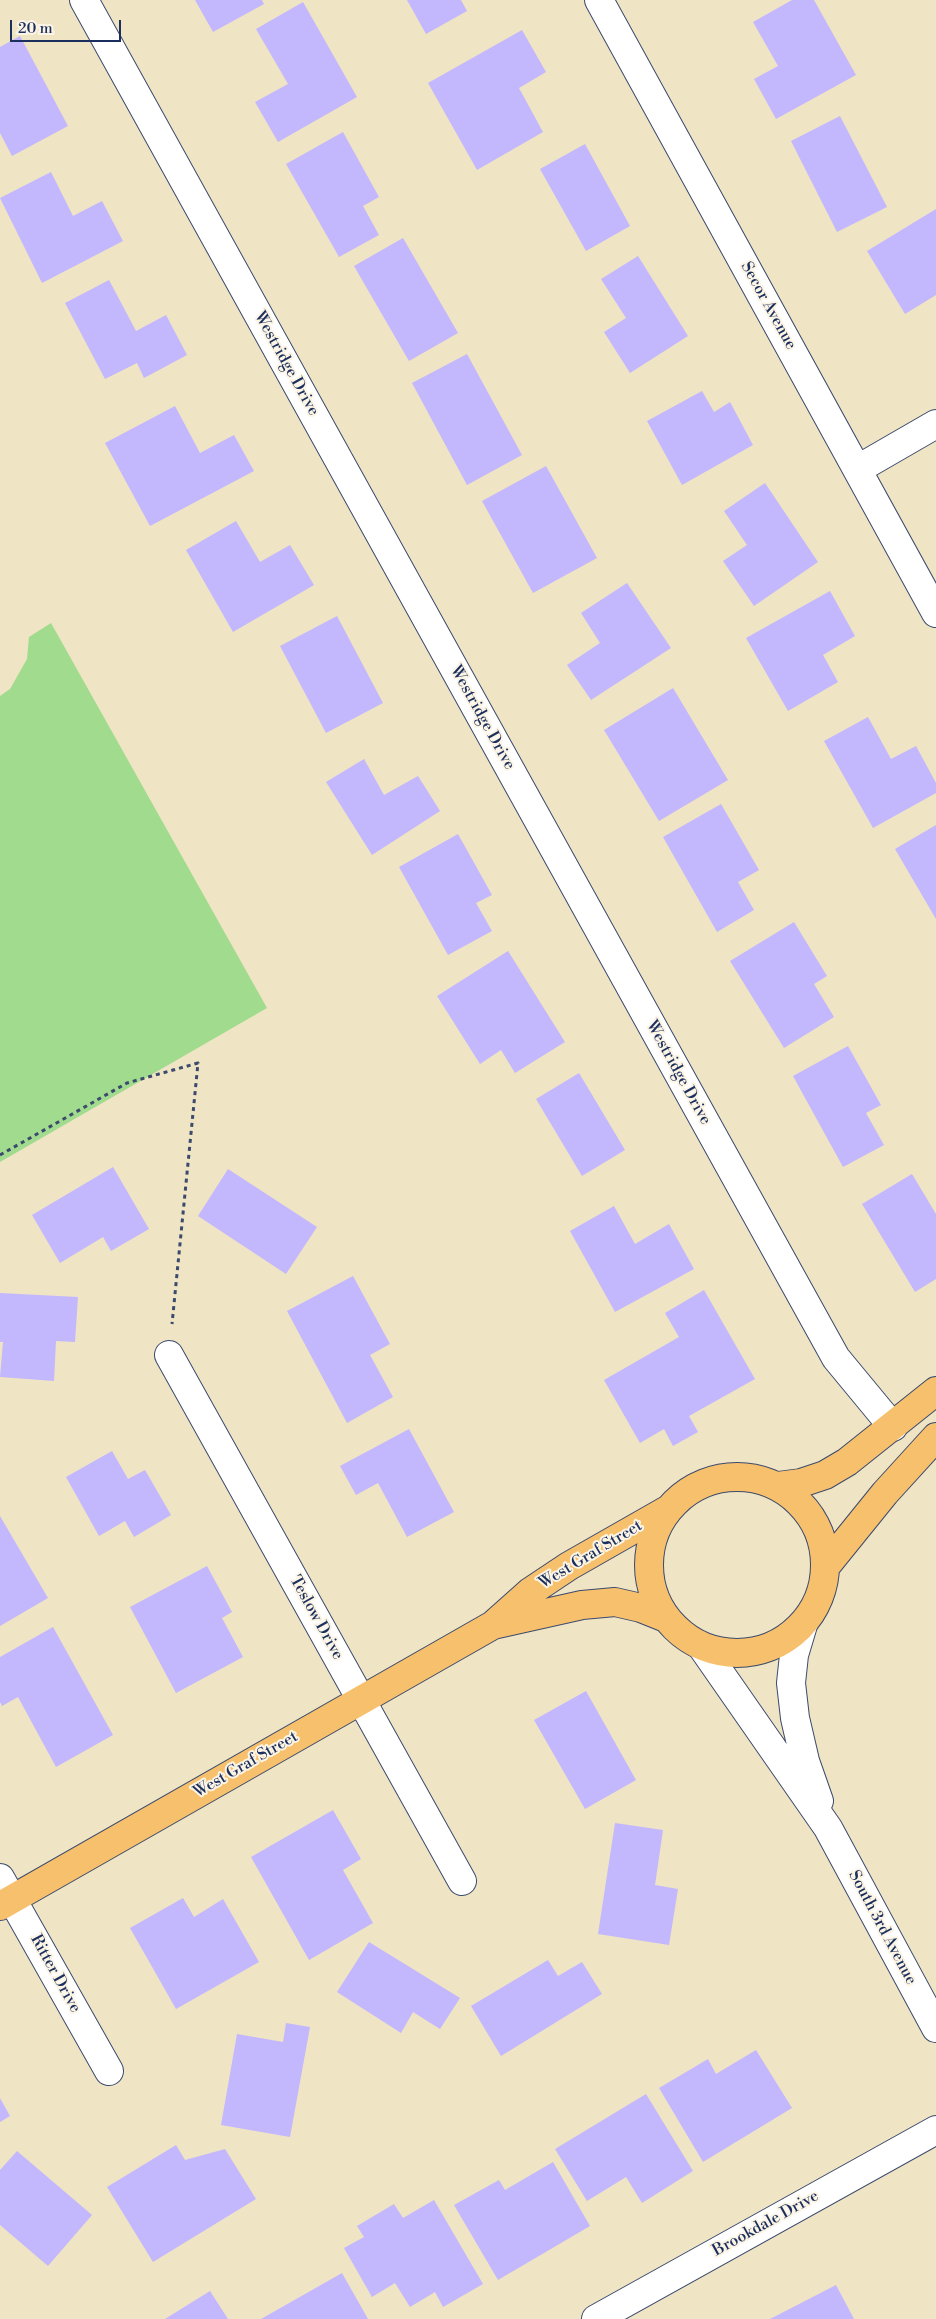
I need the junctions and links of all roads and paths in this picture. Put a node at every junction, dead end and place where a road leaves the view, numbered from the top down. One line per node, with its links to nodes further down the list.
1 (84, 0): 9 (street, Westridge Drive)
2 (599, 0): 4 (street, Secor Avenue)
3 (936, 424): 4 (street)
4 (858, 469): 5 (street, Secor Avenue)
5 (936, 613)
6 (0, 1155): 7 (path)
7 (169, 1355): 18 (street, Teslow Drive)
8 (936, 1391): 9 (main road)
9 (893, 1427): 11 (main road)
10 (936, 1437): 13 (main road)
11 (778, 1486): 12 (main road); 13 (main road)
12 (669, 1509): 14 (main road); 15 (main road, West Graf Street)
13 (826, 1566): 16 (main road)
14 (666, 1618): 15 (main road, West Graf Street); 17 (main road)
15 (493, 1625): 18 (main road, West Graf Street)
16 (803, 1625): 17 (main road); 19 (street, South 3rd Avenue)
17 (702, 1647): 19 (street, South 3rd Avenue)
18 (361, 1699): 20 (street, Teslow Drive); 21 (main road, West Graf Street)
19 (828, 1828): 22 (street, South 3rd Avenue)
20 (462, 1881)
21 (4, 1894): 23 (street, Ritter Drive)
22 (936, 2028)
23 (109, 2071)
24 (936, 2130): 25 (street, Brookdale Drive)
25 (636, 2309): 26 (street, Brookdale Drive)
26 (596, 2319)

